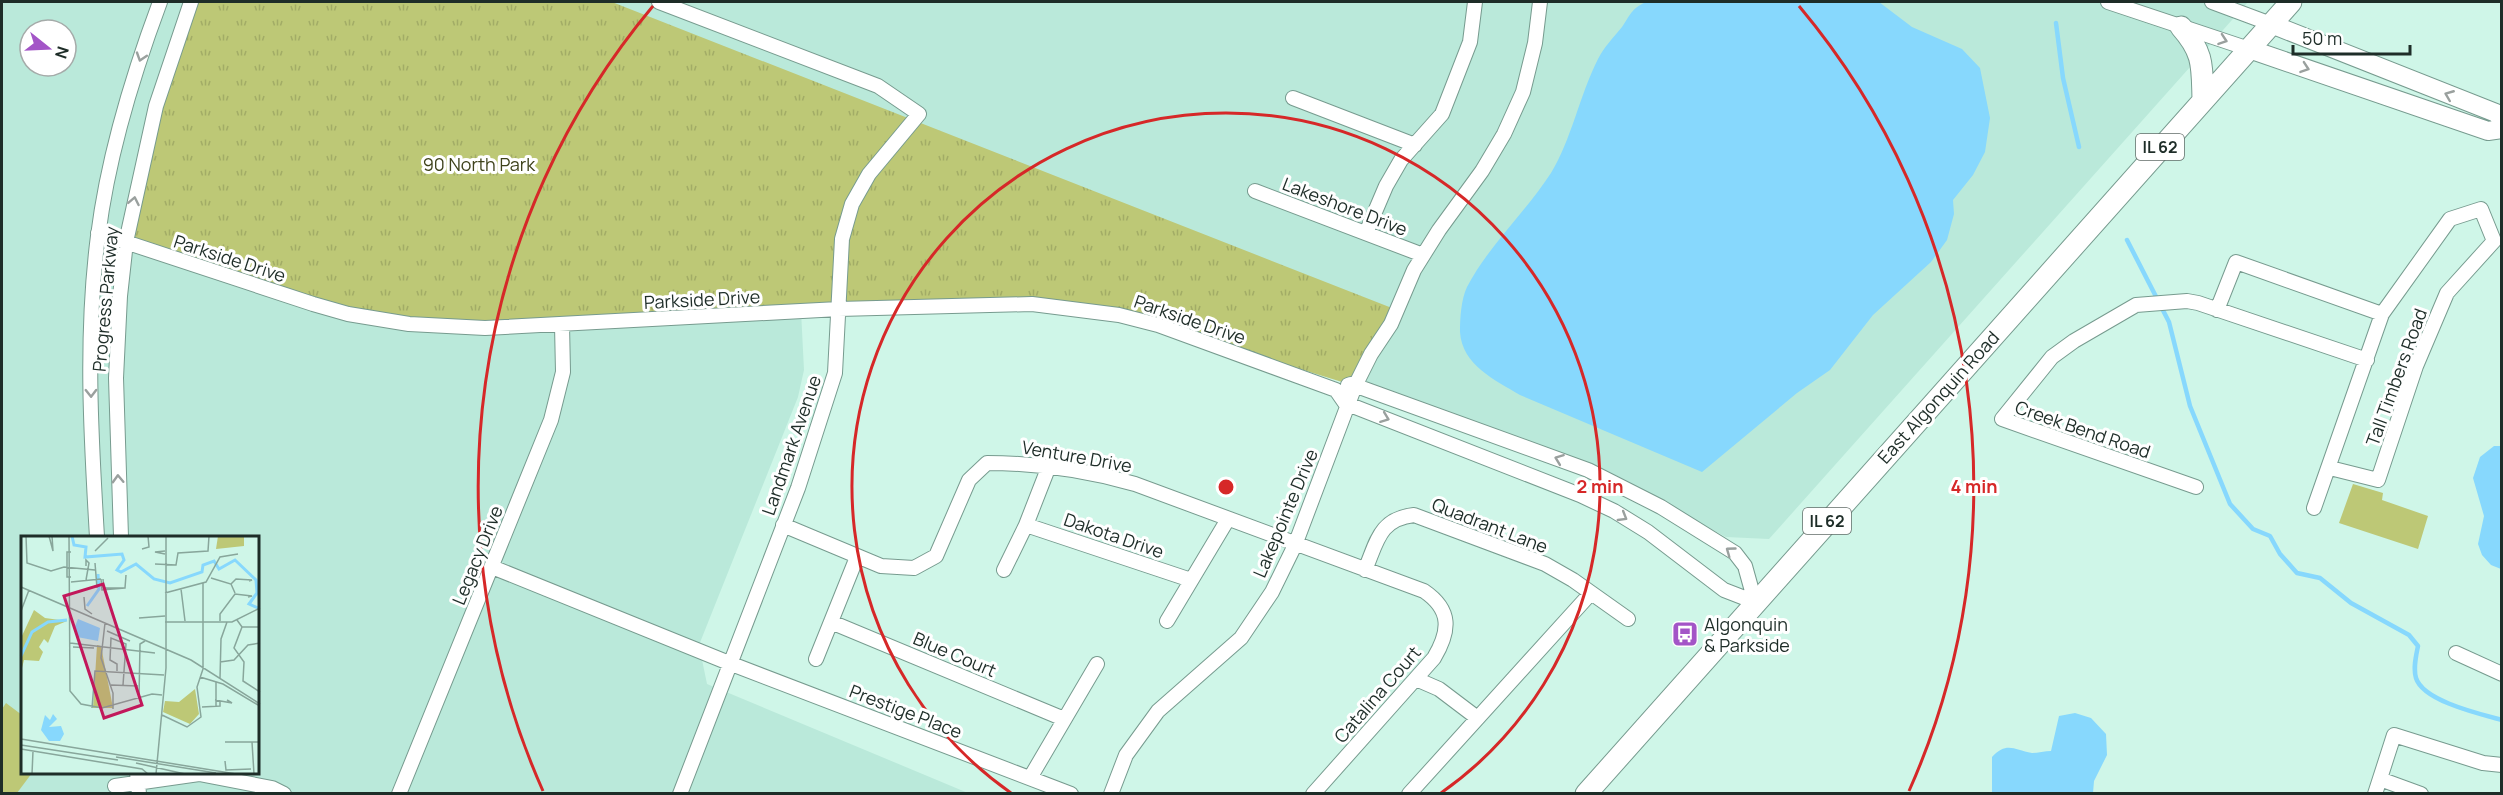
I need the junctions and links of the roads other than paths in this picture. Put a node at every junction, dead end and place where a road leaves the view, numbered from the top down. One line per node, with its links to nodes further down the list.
1 (160, 2): 18 (street, Progress Parkway, one-way to 18)
2 (191, 2): 20 (street, Progress Parkway, one-way to 2)
3 (659, 2): 23 (street, Landmark Avenue)
4 (1475, 2): 16 (street)
5 (1540, 2): 22 (street)
6 (2108, 2): 10 (street)
7 (2212, 2): 9 (street)
8 (2291, 2): 9 (main road, East Algonquin Road / IL 62)
9 (2271, 24): 11 (main road, East Algonquin Road / IL 62); 14 (street, one-way to 9)
10 (2181, 27): 11 (street, one-way to 11); 13 (main road)
11 (2249, 49): 13 (main road, East Algonquin Road / IL 62); 15 (street, one-way to 15)
12 (1293, 98): 16 (street)
13 (2203, 99): 47 (main road, East Algonquin Road / IL 62)
14 (2502, 120)
15 (2502, 129)
16 (1415, 145): 19 (street)
17 (1255, 191): 19 (street, Lakeshore Drive)
18 (98, 233): 20 (street, Parkside Drive); 38 (street, Progress Parkway, one-way to 38)
19 (1366, 233): 22 (street, Lakeshore Drive)
20 (126, 242): 26 (street, Parkside Drive); 39 (street, Progress Parkway, one-way to 20)
21 (2498, 246): 25 (street, Tall Timbers Road); 32 (street, Tall Timbers Road)
22 (1423, 255): 28 (street)
23 (839, 309): 26 (street, Parkside Drive); 29 (street, Parkside Drive); 36 (street, Landmark Avenue)
24 (2217, 310): 25 (street); 27 (street, Creek Bend Road); 33 (street, Creek Bend Road)
25 (2382, 314): 27 (street, Tall Timbers Road)
26 (562, 325): 42 (street, Legacy Drive)
27 (2367, 360): 32 (street, Tall Timbers Road)
28 (1355, 386): 29 (street); 30 (street, Lakepointe Drive); 47 (street, one-way to 28)
29 (1336, 390): 30 (street, Parkside Drive)
30 (1348, 404): 40 (street, Lakepointe Drive); 47 (street, Parkside Drive, one-way to 47)
31 (1049, 466): 35 (street, Venture Drive); 37 (street); 41 (street, Venture Drive)
32 (2330, 468): 34 (street, Tall Timbers Road)
33 (2196, 487)
34 (2314, 508)
35 (1228, 519): 40 (street, Venture Drive); 45 (street)
36 (783, 525): 41 (street, Venture Drive); 54 (street, Landmark Avenue)
37 (1026, 525): 43 (street); 45 (street, Dakota Drive)
38 (97, 536)
39 (121, 536)
40 (1295, 545): 44 (street, Venture Drive); 70 (street, Lakepointe Drive)
41 (857, 556): 51 (street)
42 (492, 567): 54 (street, Prestige Place); 67 (street, Legacy Drive)
43 (1004, 570)
44 (1365, 570): 46 (street, Quadrant Lane); 48 (street, Venture Drive)
45 (1191, 580): 50 (street)
46 (1591, 593): 49 (street, Quadrant Lane); 58 (street)
47 (1755, 602): 72 (main road, East Algonquin Road / IL 62)
48 (1443, 609): 57 (street, Catalina Court)
49 (1628, 619)
50 (1167, 621)
51 (831, 622): 53 (street); 59 (street, Blue Court)
52 (2456, 653): 56 (street)
53 (816, 659)
54 (729, 663): 61 (street, Prestige Place); 68 (street, Landmark Avenue)
55 (1097, 664): 59 (street)
56 (2502, 674)
57 (1416, 679): 58 (street); 65 (street, Catalina Court)
58 (1476, 717): 71 (street)
59 (1064, 719): 61 (street)
60 (2502, 765): 62 (street)
61 (1030, 778): 69 (street, Prestige Place)
62 (2380, 779): 73 (street); 74 (street)
63 (138, 783): 64 (street); 66 (street)
64 (115, 784)
65 (1314, 793)
66 (284, 794)
67 (399, 794)
68 (680, 794)
69 (1071, 794)
70 (1111, 794)
71 (1409, 794)
72 (1586, 794)
73 (2375, 794)
74 (2421, 794)

